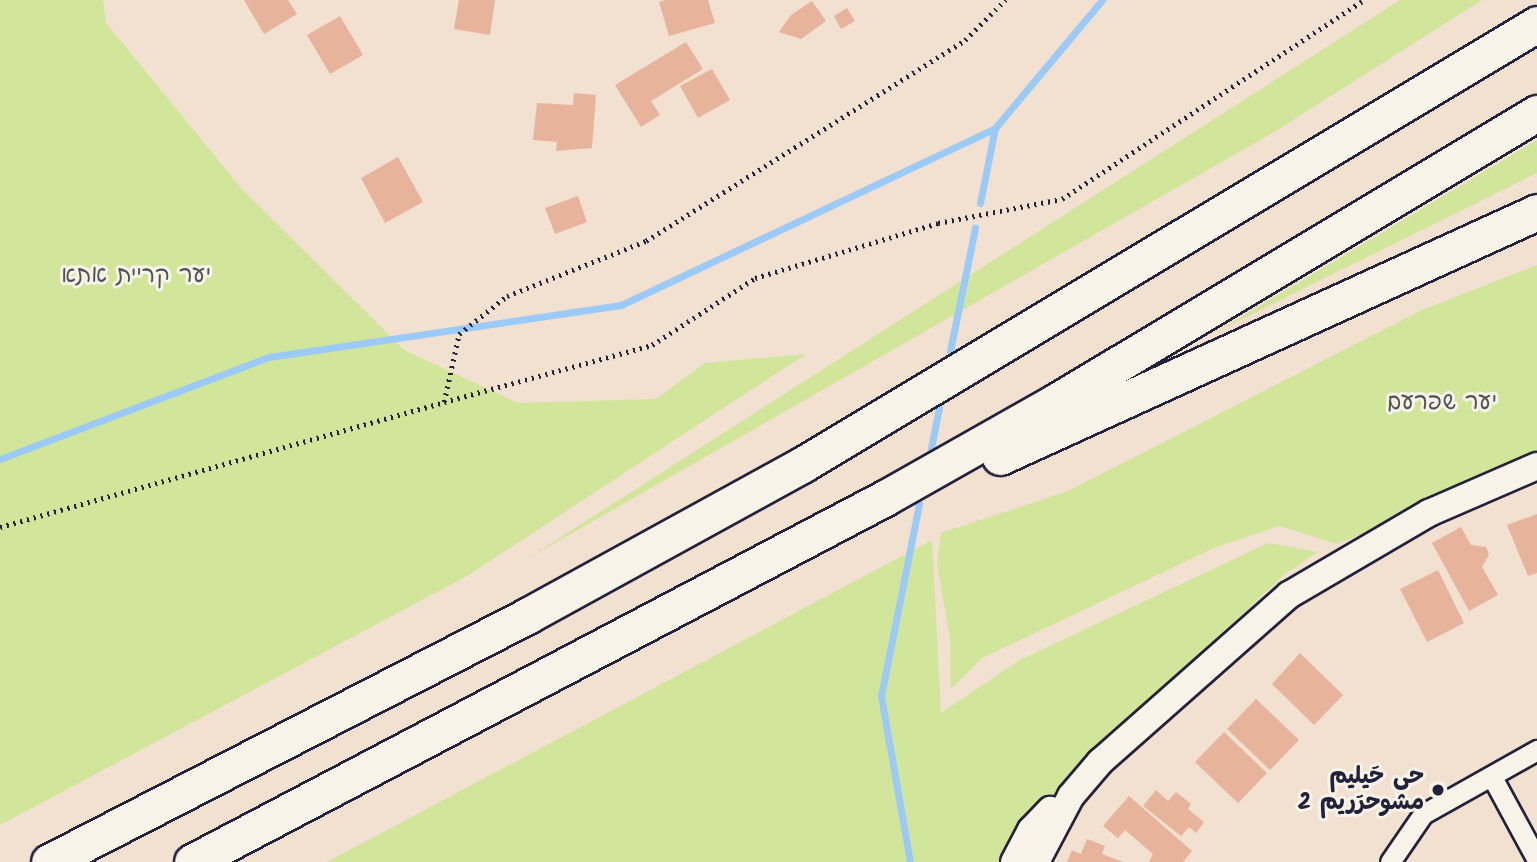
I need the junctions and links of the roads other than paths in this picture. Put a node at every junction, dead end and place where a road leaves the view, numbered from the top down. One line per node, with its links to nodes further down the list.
1 (1537, 13): 3 (highway)
2 (1537, 24): 3 (highway)
3 (1440, 82): 12 (highway)
4 (1537, 113): 7 (highway)
5 (1537, 212): 7 (highway)
6 (1537, 466): 10 (street)
7 (751, 570): 13 (highway)
8 (1537, 750): 9 (street)
9 (1492, 778): 11 (street); 16 (street)
10 (1071, 796): 14 (street); 15 (street)
11 (1537, 860)
12 (49, 862)
13 (192, 862)
14 (1014, 862)
15 (1036, 862)
16 (1390, 862)

